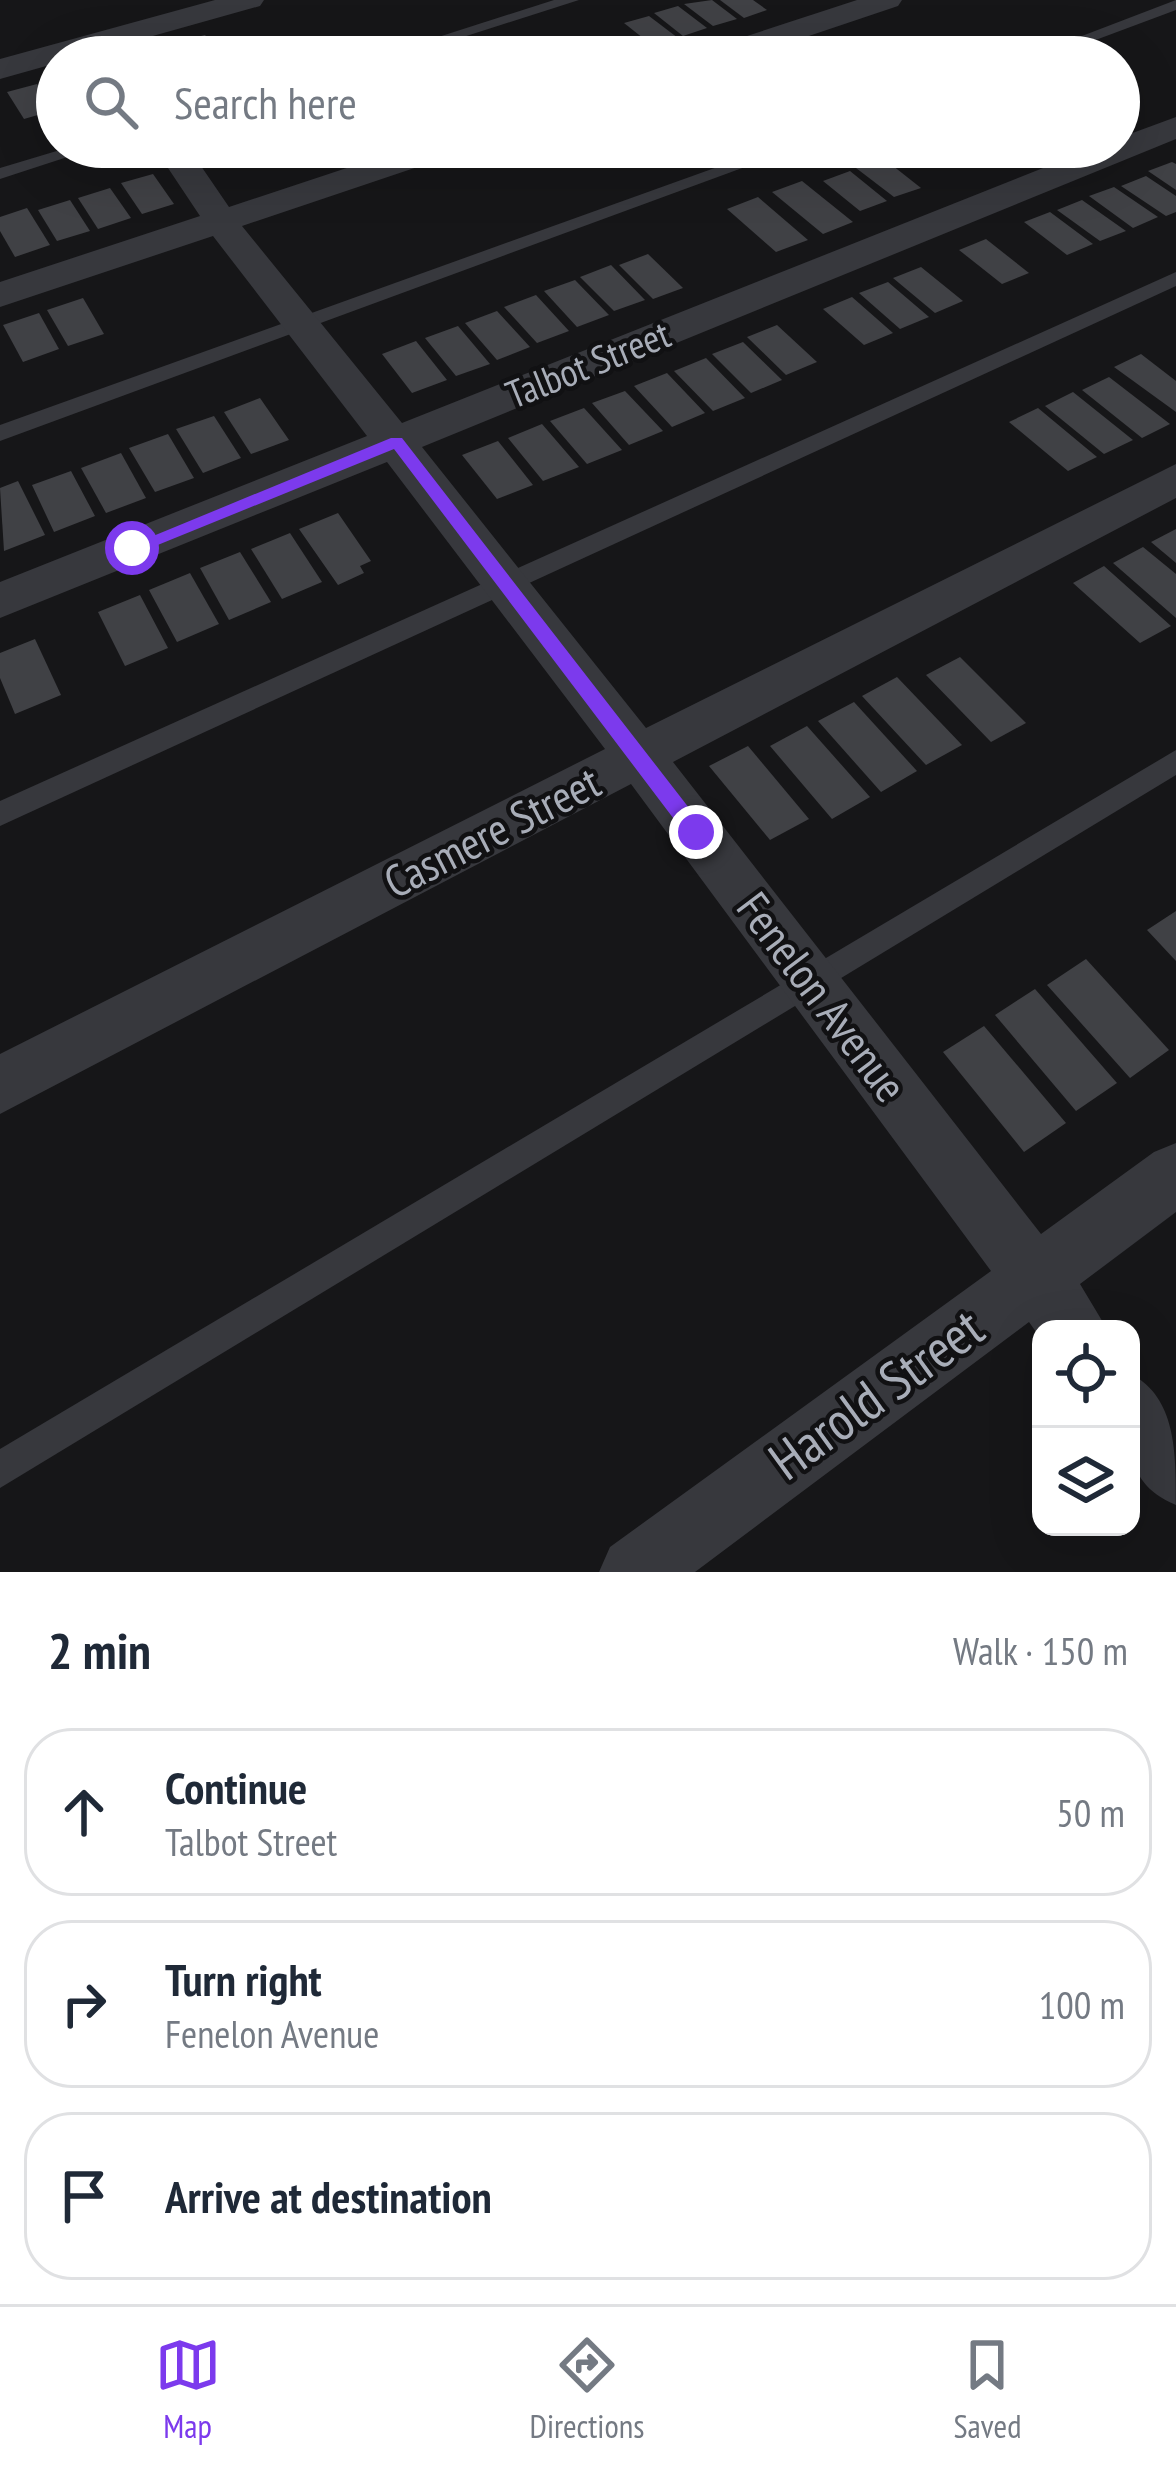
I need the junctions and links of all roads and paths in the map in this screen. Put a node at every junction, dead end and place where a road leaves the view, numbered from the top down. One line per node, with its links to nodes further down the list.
1 (248, 0): 5 (street)
2 (571, 0): 6 (lane)
3 (887, 0): 7 (street)
4 (1176, 5): 8 (lane)
5 (104, 36)
6 (453, 36)
7 (778, 36)
8 (1092, 36)
9 (36, 57): 10 (street)
10 (0, 69)
11 (1176, 127): 12 (street, Talbot Street)
12 (1140, 142)
13 (36, 163): 18 (lane)
14 (188, 168): 19 (street, Fenelon Avenue)
15 (380, 168): 19 (street)
16 (733, 168): 22 (lane)
17 (1075, 168): 24 (street, Talbot Street)
18 (0, 174)
19 (220, 221): 21 (street); 22 (street, Fenelon Avenue)
20 (1176, 278): 26 (lane)
21 (0, 295)
22 (301, 327): 23 (lane); 24 (street, Fenelon Avenue)
23 (0, 434)
24 (397, 442): 26 (street, Fenelon Avenue); 27 (street, Talbot Street)
25 (1176, 479): 28 (street, Casmere Street)
26 (506, 583): 28 (street, Fenelon Avenue); 30 (lane)
27 (0, 602)
28 (638, 757): 31 (street, Fenelon Avenue); 32 (street, Casmere Street)
29 (1176, 761): 31 (lane)
30 (0, 814)
31 (812, 983): 34 (street, Fenelon Avenue); 36 (lane)
32 (0, 1085)
33 (1176, 1174): 34 (street, Harold Street)
34 (1055, 1303): 38 (street, Harold Street)
35 (1140, 1420): 37 (street)
36 (0, 1470)
37 (1176, 1470)
38 (635, 1572)

